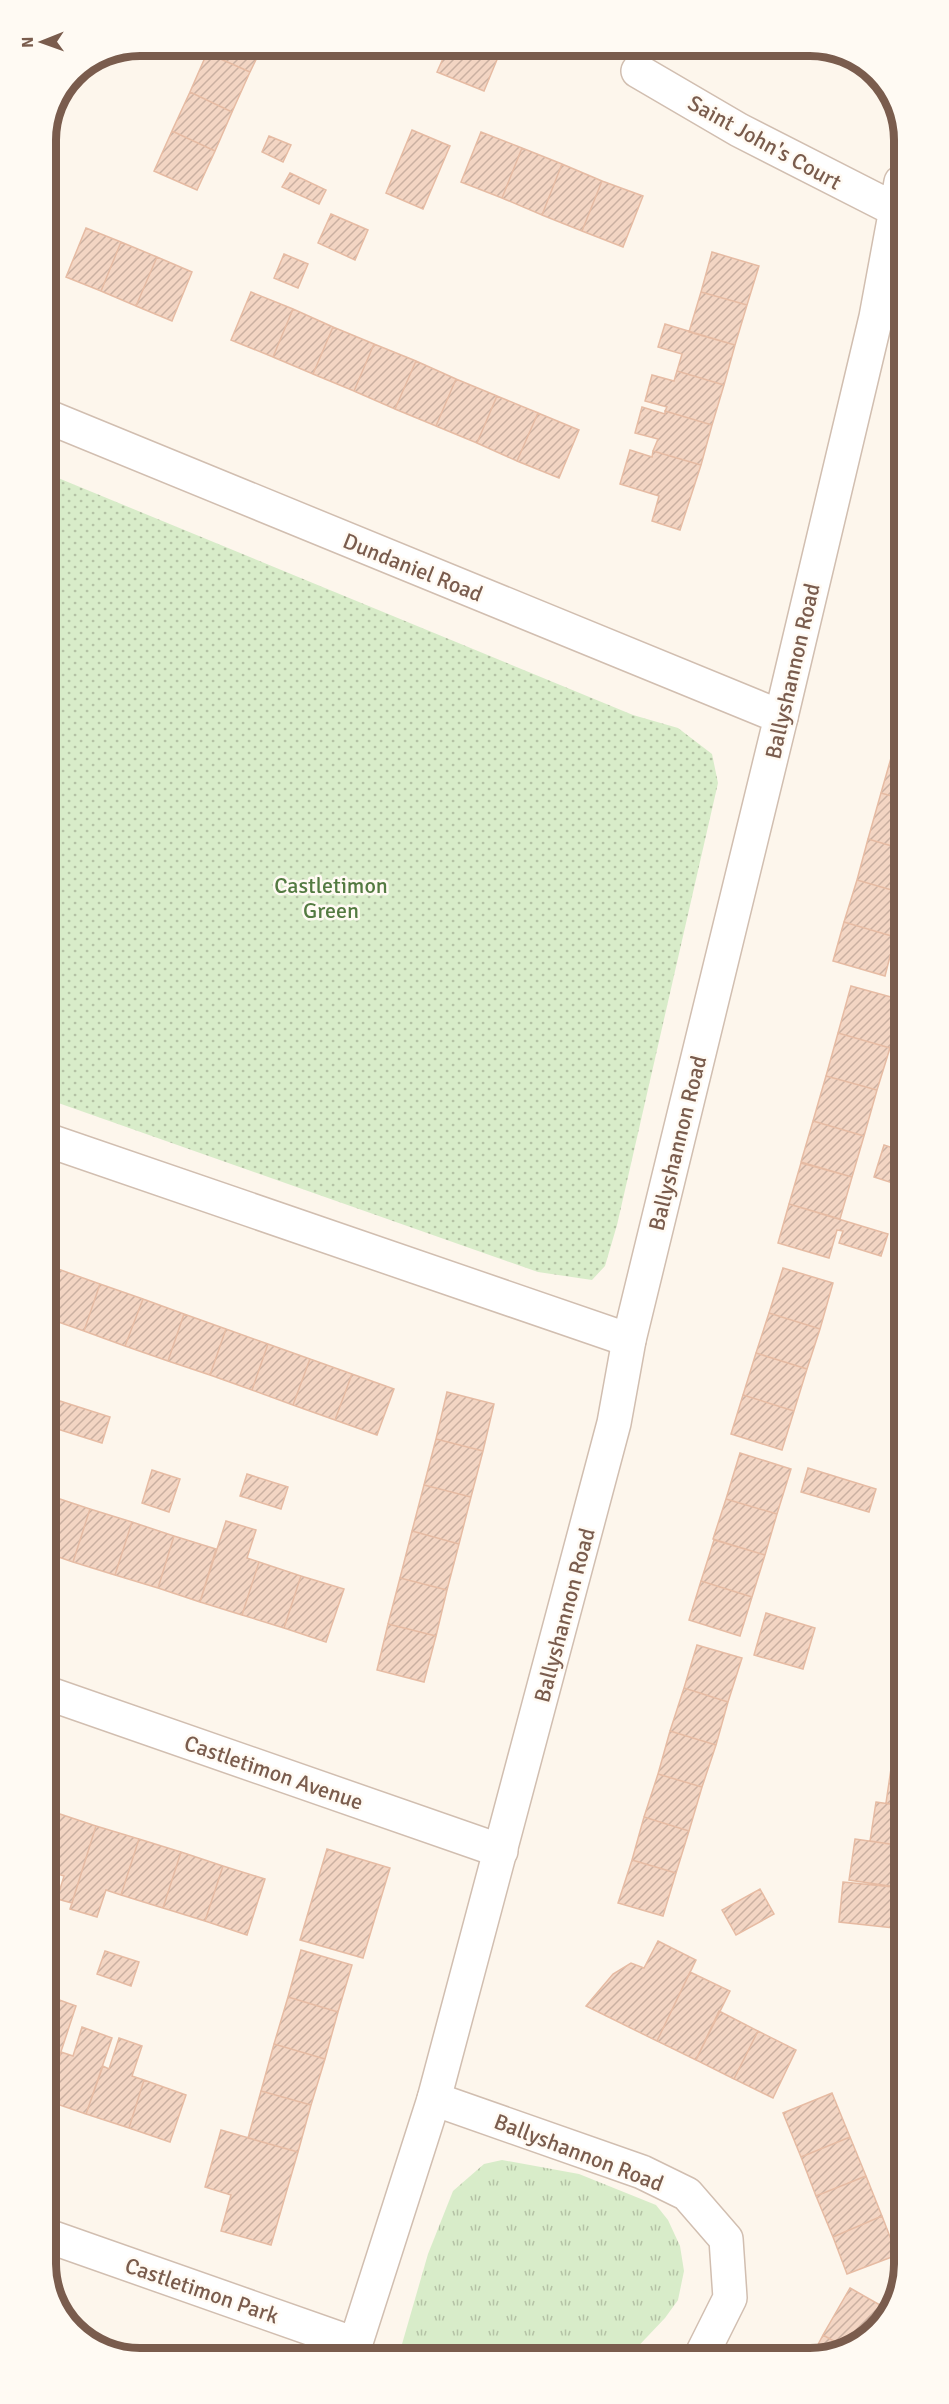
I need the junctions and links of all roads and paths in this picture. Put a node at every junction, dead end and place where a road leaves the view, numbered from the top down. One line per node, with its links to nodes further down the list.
1 (638, 71): 2 (street, Saint John's Court)
2 (894, 194)
3 (894, 218): 5 (street, Ballyshannon Road)
4 (56, 420): 5 (street, Dundaniel Road)
5 (781, 717): 7 (street, Ballyshannon Road)
6 (56, 1143): 7 (street)
7 (629, 1340): 9 (street, Ballyshannon Road)
8 (56, 1696): 9 (street, Castletimon Avenue)
9 (501, 1851): 10 (street, Ballyshannon Road)
10 (434, 2099): 13 (street, Ballyshannon Road); 14 (street, Ballyshannon Road)
11 (56, 2239): 12 (street, Castletimon Park)
12 (345, 2348)
13 (354, 2348)
14 (705, 2348)

